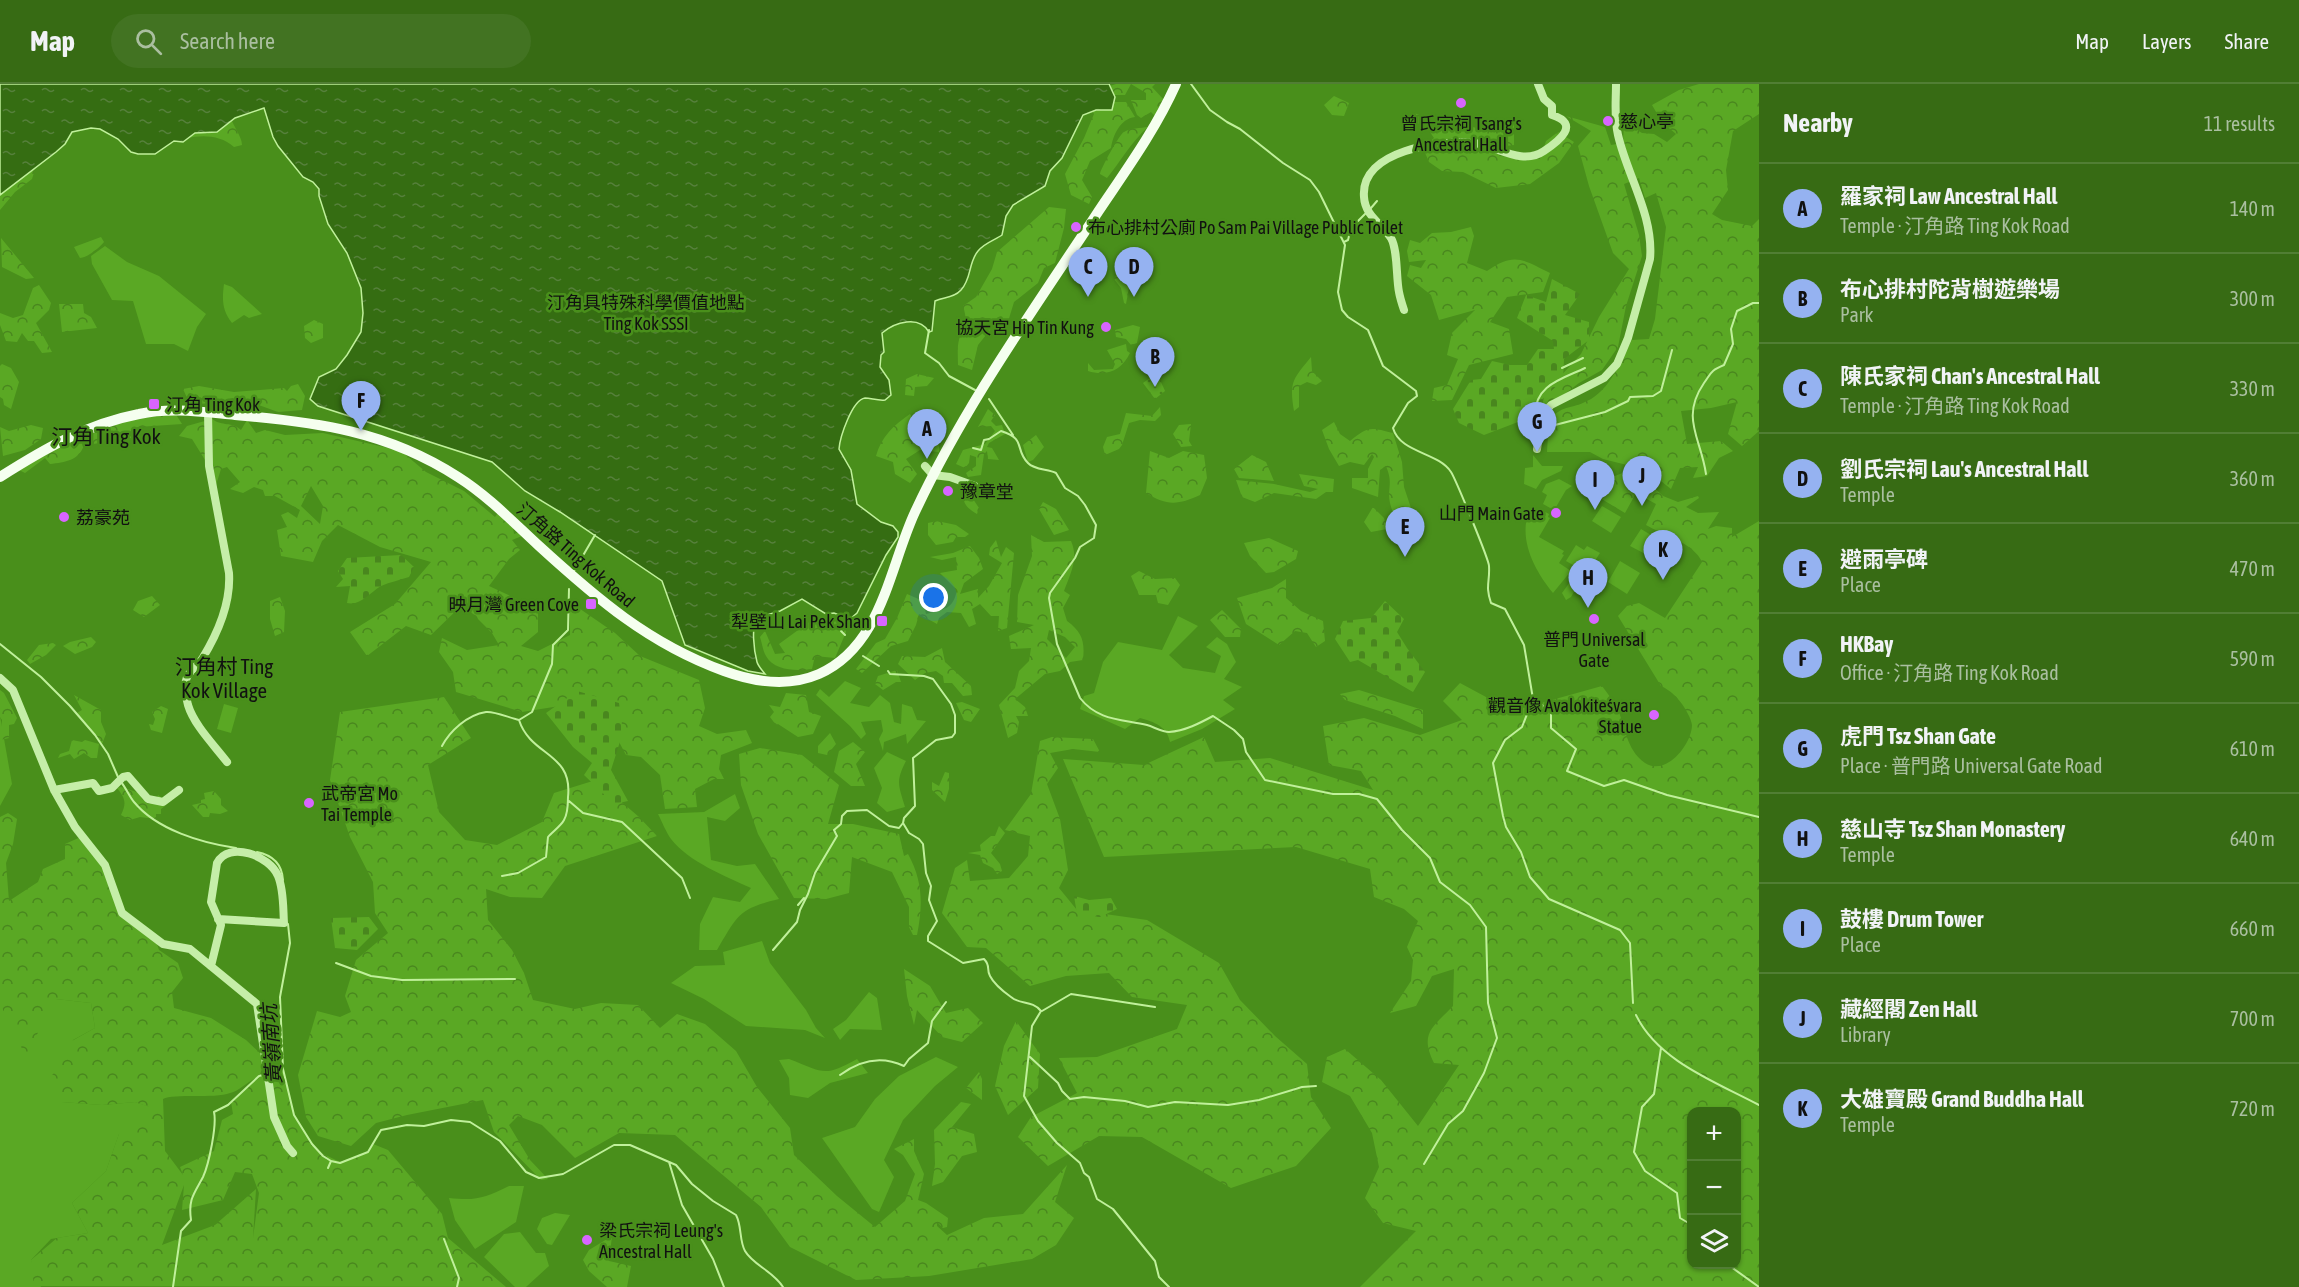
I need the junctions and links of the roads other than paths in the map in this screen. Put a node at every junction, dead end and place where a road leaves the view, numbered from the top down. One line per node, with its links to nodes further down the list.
1 (1176, 84): 8 (main road, 汀角路 Ting Kok Road)
2 (1538, 84): 4 (street)
3 (1616, 84): 6 (street)
4 (1404, 310)
5 (208, 412): 8 (main road, 汀角路 Ting Kok Road); 9 (main road, 汀角路 Ting Kok Road); 12 (street)
6 (1537, 449)
7 (925, 466): 8 (street)
8 (933, 475): 10 (street)
9 (0, 477)
10 (975, 486)
11 (0, 678): 13 (street)
12 (227, 762)
13 (54, 790): 14 (street); 16 (street)
14 (179, 790)
15 (218, 919): 15 (street); 16 (street)
16 (211, 966): 17 (street)
17 (293, 1153)

